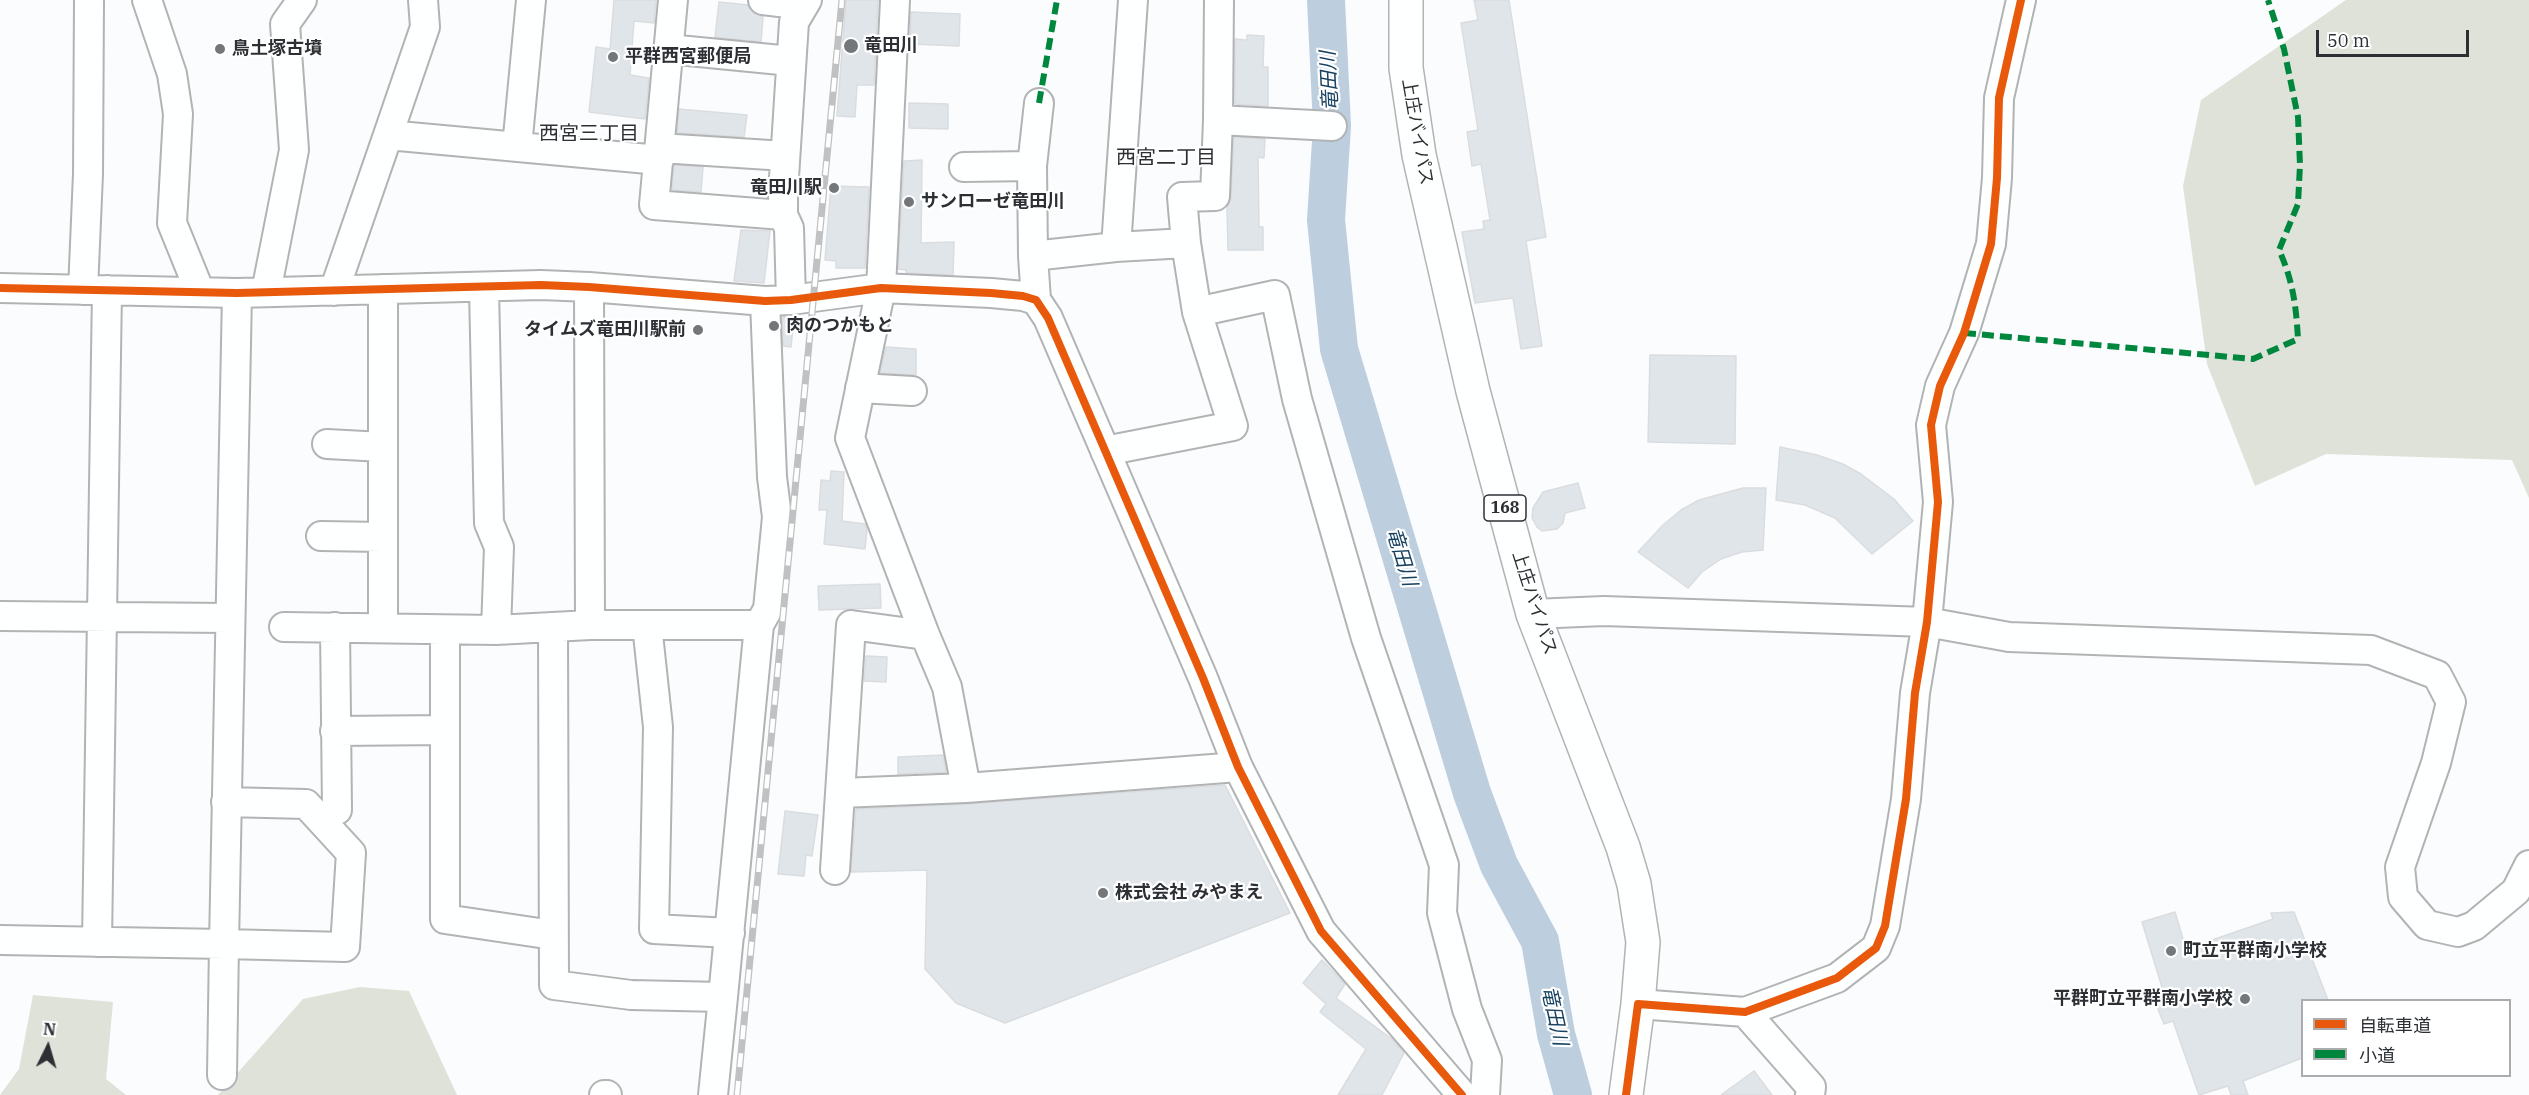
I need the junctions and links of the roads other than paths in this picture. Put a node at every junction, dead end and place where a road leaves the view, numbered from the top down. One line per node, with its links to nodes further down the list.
1 (89, 0): 34 (street)
2 (147, 0): 36 (street)
3 (302, 0): 37 (street)
4 (423, 0): 19 (street)
5 (531, 0): 20 (street)
6 (673, 0): 14 (street)
7 (763, 0): 13 (street)
8 (895, 0): 32 (street)
9 (1133, 0): 27 (street)
10 (1219, 0): 17 (street)
11 (1406, 0): 49 (highway, 上庄バイパス / 168)
12 (2021, 0): 53 (street)
13 (805, 2): 15 (street)
14 (668, 49): 15 (street); 21 (street)
15 (791, 61): 22 (street)
16 (1039, 103): 23 (street)
17 (1218, 120): 18 (street); 26 (street)
18 (1332, 126)
19 (388, 135): 20 (street); 35 (street)
20 (517, 147): 21 (street)
21 (659, 154): 22 (street); 25 (street)
22 (785, 156): 25 (street)
23 (1032, 166): 24 (street); 28 (street)
24 (964, 167)
25 (783, 214): 39 (street)
26 (1186, 243): 27 (street); 41 (street)
27 (1116, 247): 28 (street)
28 (1033, 256): 40 (street)
29 (589, 286): 31 (street); 39 (street); 54 (street)
30 (0, 288): 34 (street)
31 (484, 288): 33 (street); 62 (street)
32 (881, 288): 39 (street); 40 (street); 42 (street)
33 (383, 289): 35 (street); 45 (street)
34 (95, 290): 36 (street); 51 (street)
35 (334, 291): 37 (street)
36 (200, 292): 38 (street)
37 (266, 292): 38 (street)
38 (237, 293): 52 (street)
39 (778, 300): 56 (street)
40 (1035, 300): 46 (street)
41 (1197, 312): 46 (street); 85 (street)
42 (860, 388): 43 (street); 63 (street)
43 (912, 391)
44 (327, 444): 45 (street)
45 (383, 447): 48 (street)
46 (1105, 451): 66 (street)
47 (321, 536): 48 (street)
48 (383, 537): 60 (street)
49 (1533, 614): 53 (street); 80 (highway, 上庄バイパス / 168)
50 (0, 616): 51 (street)
51 (103, 616): 52 (street); 77 (street)
52 (229, 618): 69 (street)
53 (1927, 622): 73 (street); 81 (street)
54 (590, 625): 55 (street); 59 (street)
55 (647, 625): 56 (street); 74 (street)
56 (759, 625): 74 (street)
57 (284, 627): 58 (street)
58 (335, 627): 60 (street); 65 (street)
59 (553, 627): 62 (street); 75 (street)
60 (383, 628): 61 (street)
61 (445, 630): 62 (street); 64 (street)
62 (496, 630)
63 (925, 635): 67 (street); 68 (street)
64 (444, 730): 65 (street); 75 (street)
65 (335, 731): 70 (street)
66 (1238, 767): 67 (street); 84 (street)
67 (966, 788): 68 (street)
68 (840, 793): 72 (street)
69 (226, 802): 78 (street); 78 (street)
70 (337, 810)
71 (2529, 865): 73 (street)
72 (835, 870)
73 (2522, 898)
74 (730, 933): 79 (street)
75 (554, 935): 79 (street)
76 (0, 940): 77 (street)
77 (97, 942): 78 (street)
78 (224, 944): 82 (street)
79 (723, 997): 83 (street)
80 (1638, 1004): 81 (street); 86 (highway, 上庄バイパス / 168)
81 (1745, 1012): 87 (street)
82 (222, 1076)
83 (713, 1095)
84 (1462, 1095)
85 (1485, 1095)
86 (1626, 1095)
87 (1810, 1095)

